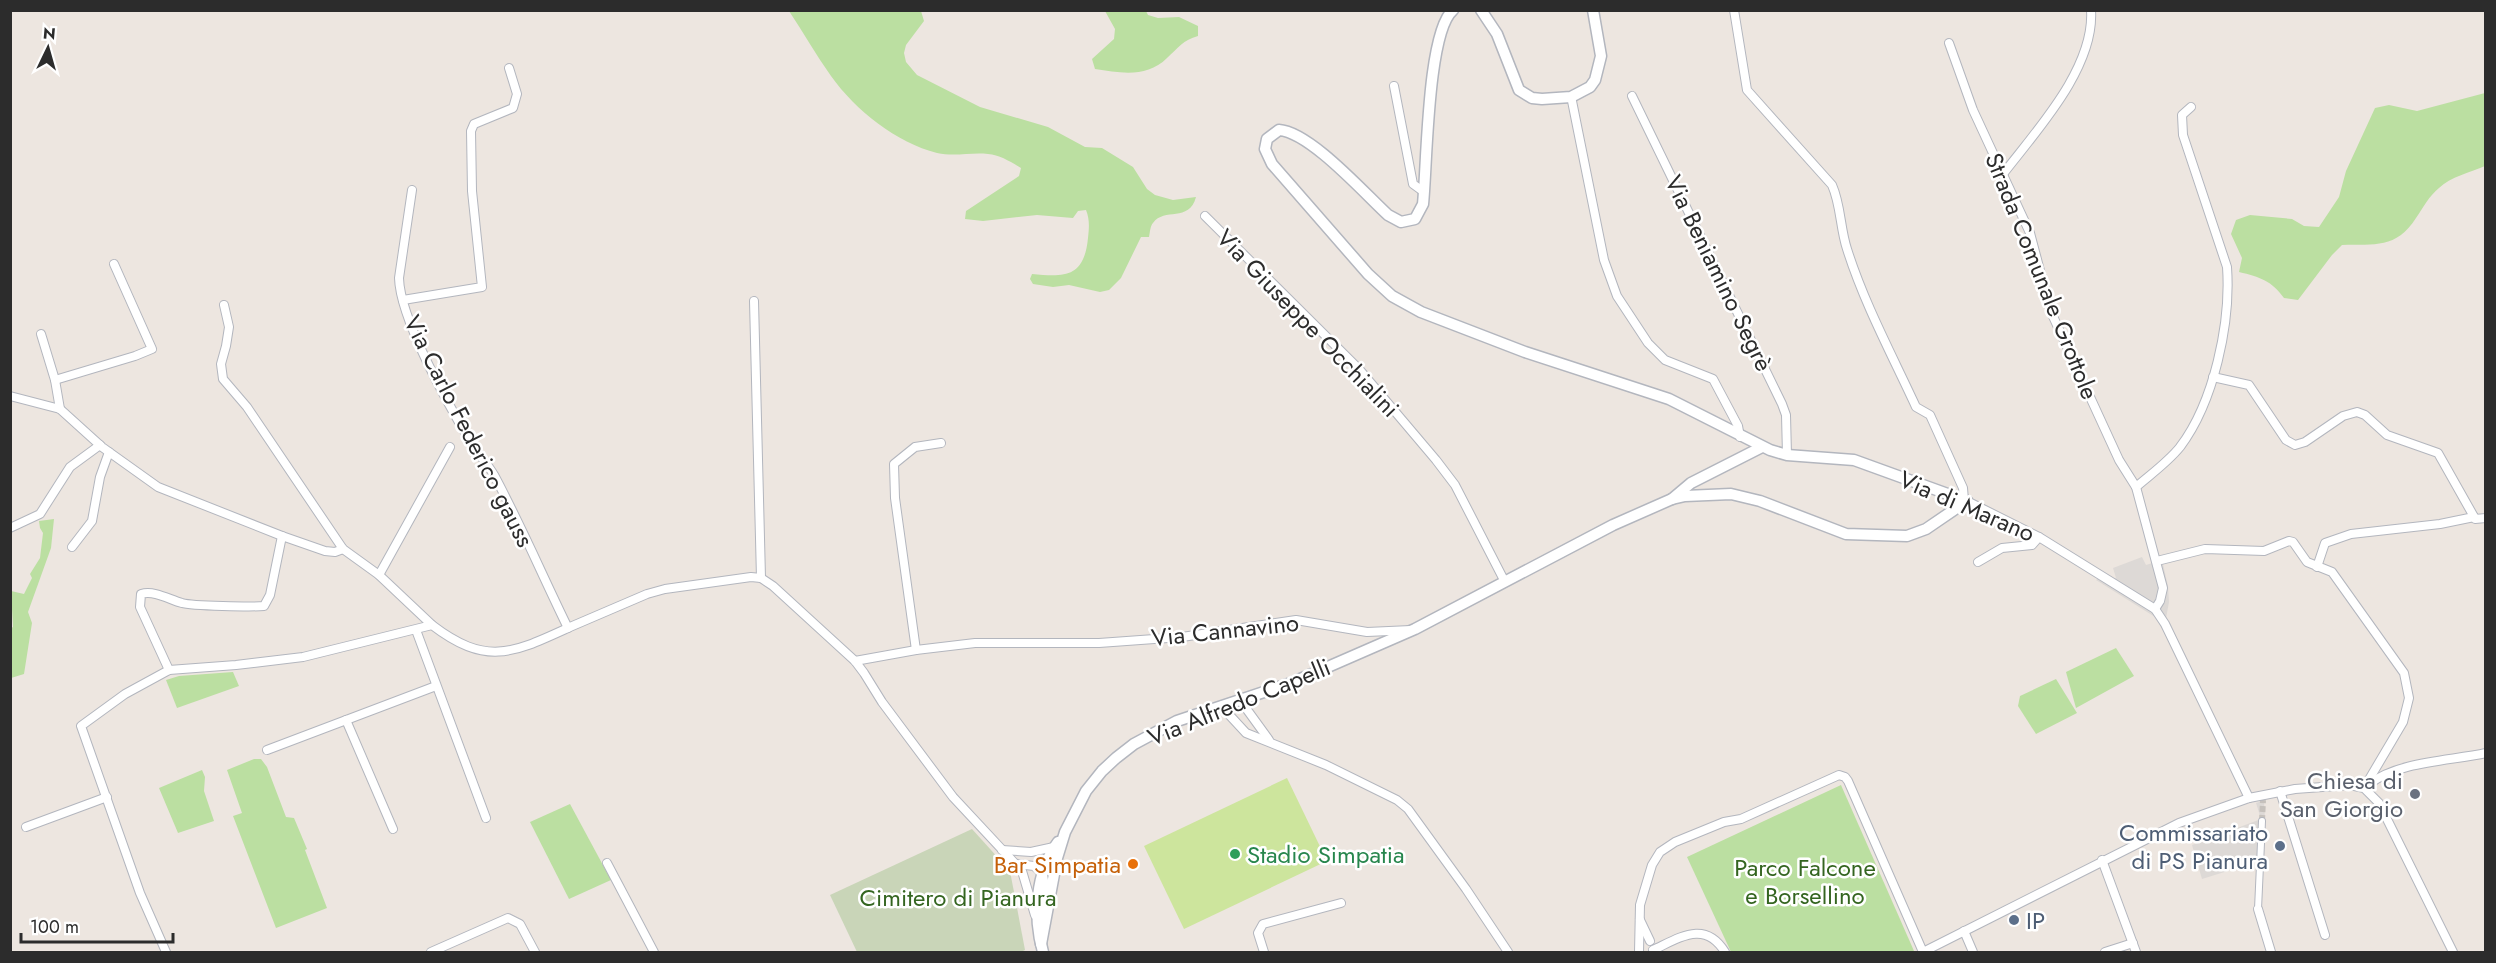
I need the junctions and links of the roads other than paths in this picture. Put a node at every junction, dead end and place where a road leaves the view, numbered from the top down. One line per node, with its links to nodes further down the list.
1 (1453, 10): 14 (street)
2 (1481, 10): 3 (street)
3 (1593, 10)
4 (1734, 10): 34 (street)
5 (2091, 10): 12 (street)
6 (1949, 43): 12 (street, Strada Comunale Grottole)
7 (509, 68): 17 (street)
8 (1394, 86): 14 (street)
9 (1632, 96): 31 (street, Via Beniamino Segrè)
10 (1572, 101): 25 (street)
11 (2192, 107): 21 (street)
12 (2003, 174): 32 (street, Strada Comunale Grottole)
13 (412, 190): 17 (street, Via Carlo Federico gauss)
14 (1424, 192): 25 (street, Via di Marano)
15 (1205, 216): 47 (street, Via Giuseppe Occhialini)
16 (114, 264): 22 (street)
17 (403, 300): 50 (street, Via Carlo Federico gauss)
18 (754, 301): 46 (street)
19 (224, 305): 41 (street)
20 (42, 334): 22 (street)
21 (2213, 378): 32 (street); 35 (street)
22 (55, 380): 24 (street)
23 (10, 396): 24 (street)
24 (60, 410): 27 (street)
25 (1740, 437): 29 (street, Via di Marano)
26 (941, 443): 53 (street)
27 (100, 445): 30 (street); 37 (street)
28 (450, 447): 45 (street)
29 (1762, 447): 31 (street, Via di Marano); 33 (street, Via Cannavino)
30 (109, 452): 38 (street); 40 (street)
31 (1787, 455): 34 (street, Via di Marano)
32 (2136, 487): 42 (street, Strada Comunale Grottole)
33 (1672, 499): 34 (street, Via Cannavino); 47 (street, Via Cannavino)
34 (1965, 501): 39 (street, Via di Marano)
35 (2474, 517): 36 (street); 44 (street)
36 (2486, 518)
37 (10, 528)
38 (282, 536): 41 (street); 55 (street)
39 (2039, 537): 43 (street); 48 (street, Via di Marano)
40 (72, 547)
41 (343, 549): 45 (street)
42 (2157, 561): 44 (street); 48 (street, Strada Comunale Grottole)
43 (1978, 562)
44 (2317, 567): 63 (street)
45 (379, 575): 49 (street)
46 (760, 578): 50 (street); 54 (street)
47 (1505, 582): 52 (street, Via Cannavino)
48 (2155, 609): 66 (street)
49 (432, 626): 50 (street); 51 (street)
50 (568, 628)
51 (416, 630): 55 (street); 56 (street)
52 (1415, 630): 53 (street, Via Cannavino); 57 (street, Via Alfredo Capelli)
53 (916, 650): 54 (street, Via Cannavino)
54 (855, 661): 72 (street)
55 (169, 670): 65 (street)
56 (436, 686): 59 (street); 67 (street)
57 (1240, 700): 58 (street, Via Alfredo Capelli); 60 (street)
58 (1221, 706): 60 (street); 71 (street, Via Alfredo Capelli)
59 (346, 720): 61 (street); 70 (street)
60 (1271, 742): 93 (street)
61 (267, 750)
62 (2486, 753): 63 (street)
63 (2364, 788): 64 (street); 100 (street)
64 (2280, 791): 66 (street); 83 (street)
65 (106, 797): 69 (street); 88 (street)
66 (2249, 798): 73 (street)
67 (486, 818)
68 (2262, 820): 79 (street)
69 (26, 826)
70 (393, 829)
71 (1058, 847): 72 (street); 77 (street, Via Alfredo Capelli); 81 (street, Via Alfredo Capelli)
72 (1001, 849): 75 (street)
73 (2102, 860): 82 (street); 84 (street)
74 (607, 863): 91 (street)
75 (1016, 864): 76 (street); 77 (street)
76 (1024, 874): 77 (street); 81 (street)
77 (1043, 874): 81 (street, Via Alfredo Capelli)
78 (1341, 903): 92 (street)
79 (2258, 909): 99 (street)
80 (1638, 914): 86 (street); 87 (street); 95 (street)
81 (1041, 918): 85 (street, Via Alfredo Capelli)
82 (1964, 931): 95 (street); 96 (street)
83 (2325, 935)
84 (2133, 943): 97 (street); 98 (street)
85 (1042, 948)
86 (1652, 948): 87 (street); 94 (street)
87 (1638, 950)
88 (166, 952)
89 (431, 952): 90 (street)
90 (535, 952)
91 (654, 952)
92 (1264, 952)
93 (1508, 952)
94 (1725, 952)
95 (1923, 952)
96 (1973, 952)
97 (2105, 952)
98 (2136, 952)
99 (2271, 952)
100 (2453, 952)

